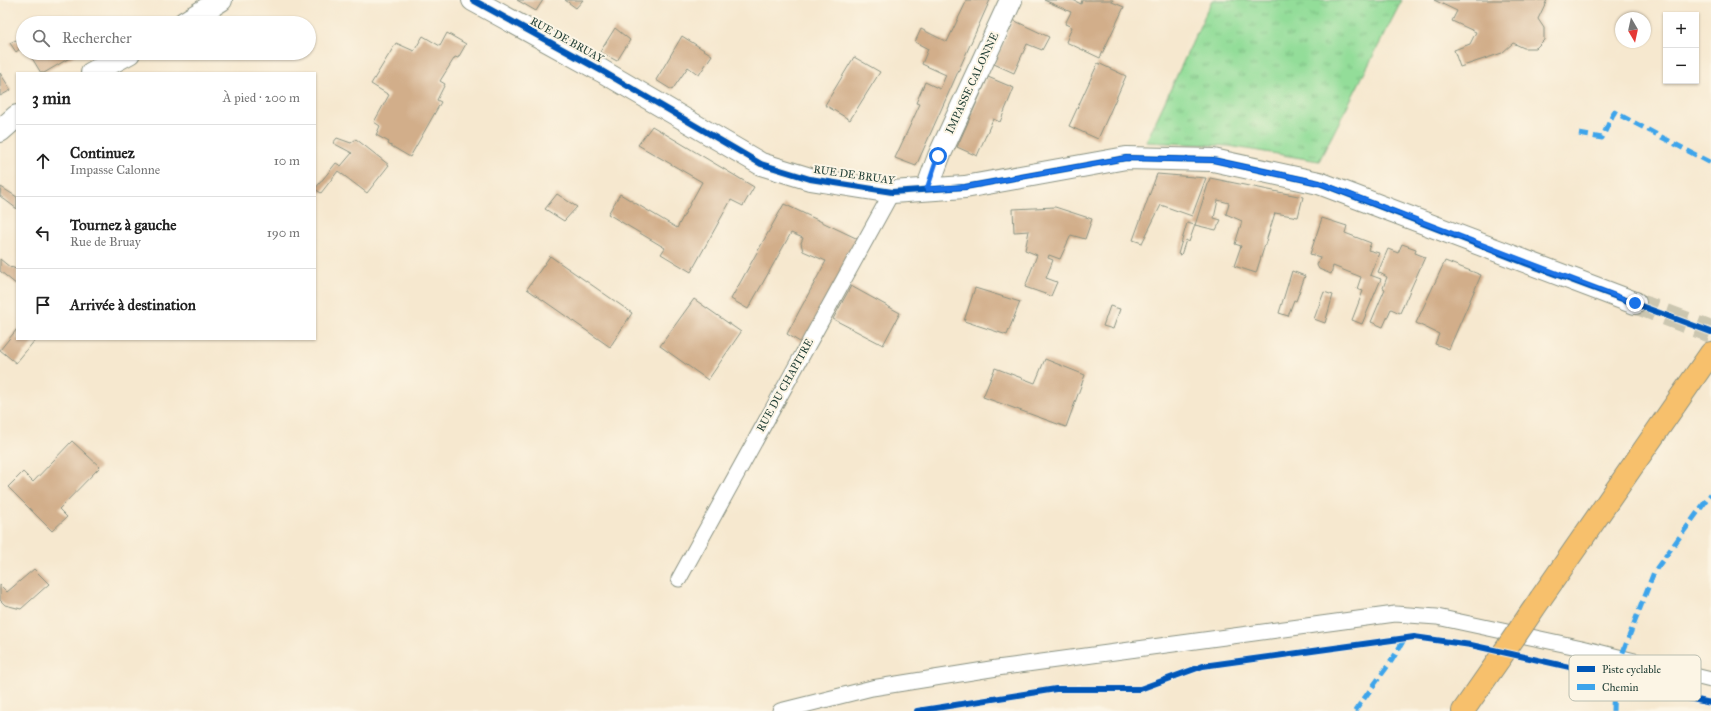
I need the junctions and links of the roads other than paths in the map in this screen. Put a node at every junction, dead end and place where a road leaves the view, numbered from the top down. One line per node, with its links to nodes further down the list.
1 (221, 0): 4 (street)
2 (473, 0): 10 (street, RUE DE BRUAY)
3 (1011, 0): 9 (street, IMPASSE CALONNE)
4 (195, 16)
5 (116, 60): 6 (street)
6 (94, 72)
7 (16, 117): 8 (street)
8 (0, 131)
9 (927, 189): 10 (street, RUE DE BRUAY); 11 (street, RUE DE BRUAY)
10 (892, 192): 13 (lane, RUE DU CHAPITRE)
11 (1635, 303)
12 (1711, 353): 18 (main road, bridge)
13 (679, 579)
14 (1610, 655): 17 (lane)
15 (1701, 678): 16 (lane)
16 (1711, 680)
17 (780, 711)
18 (1463, 711)

